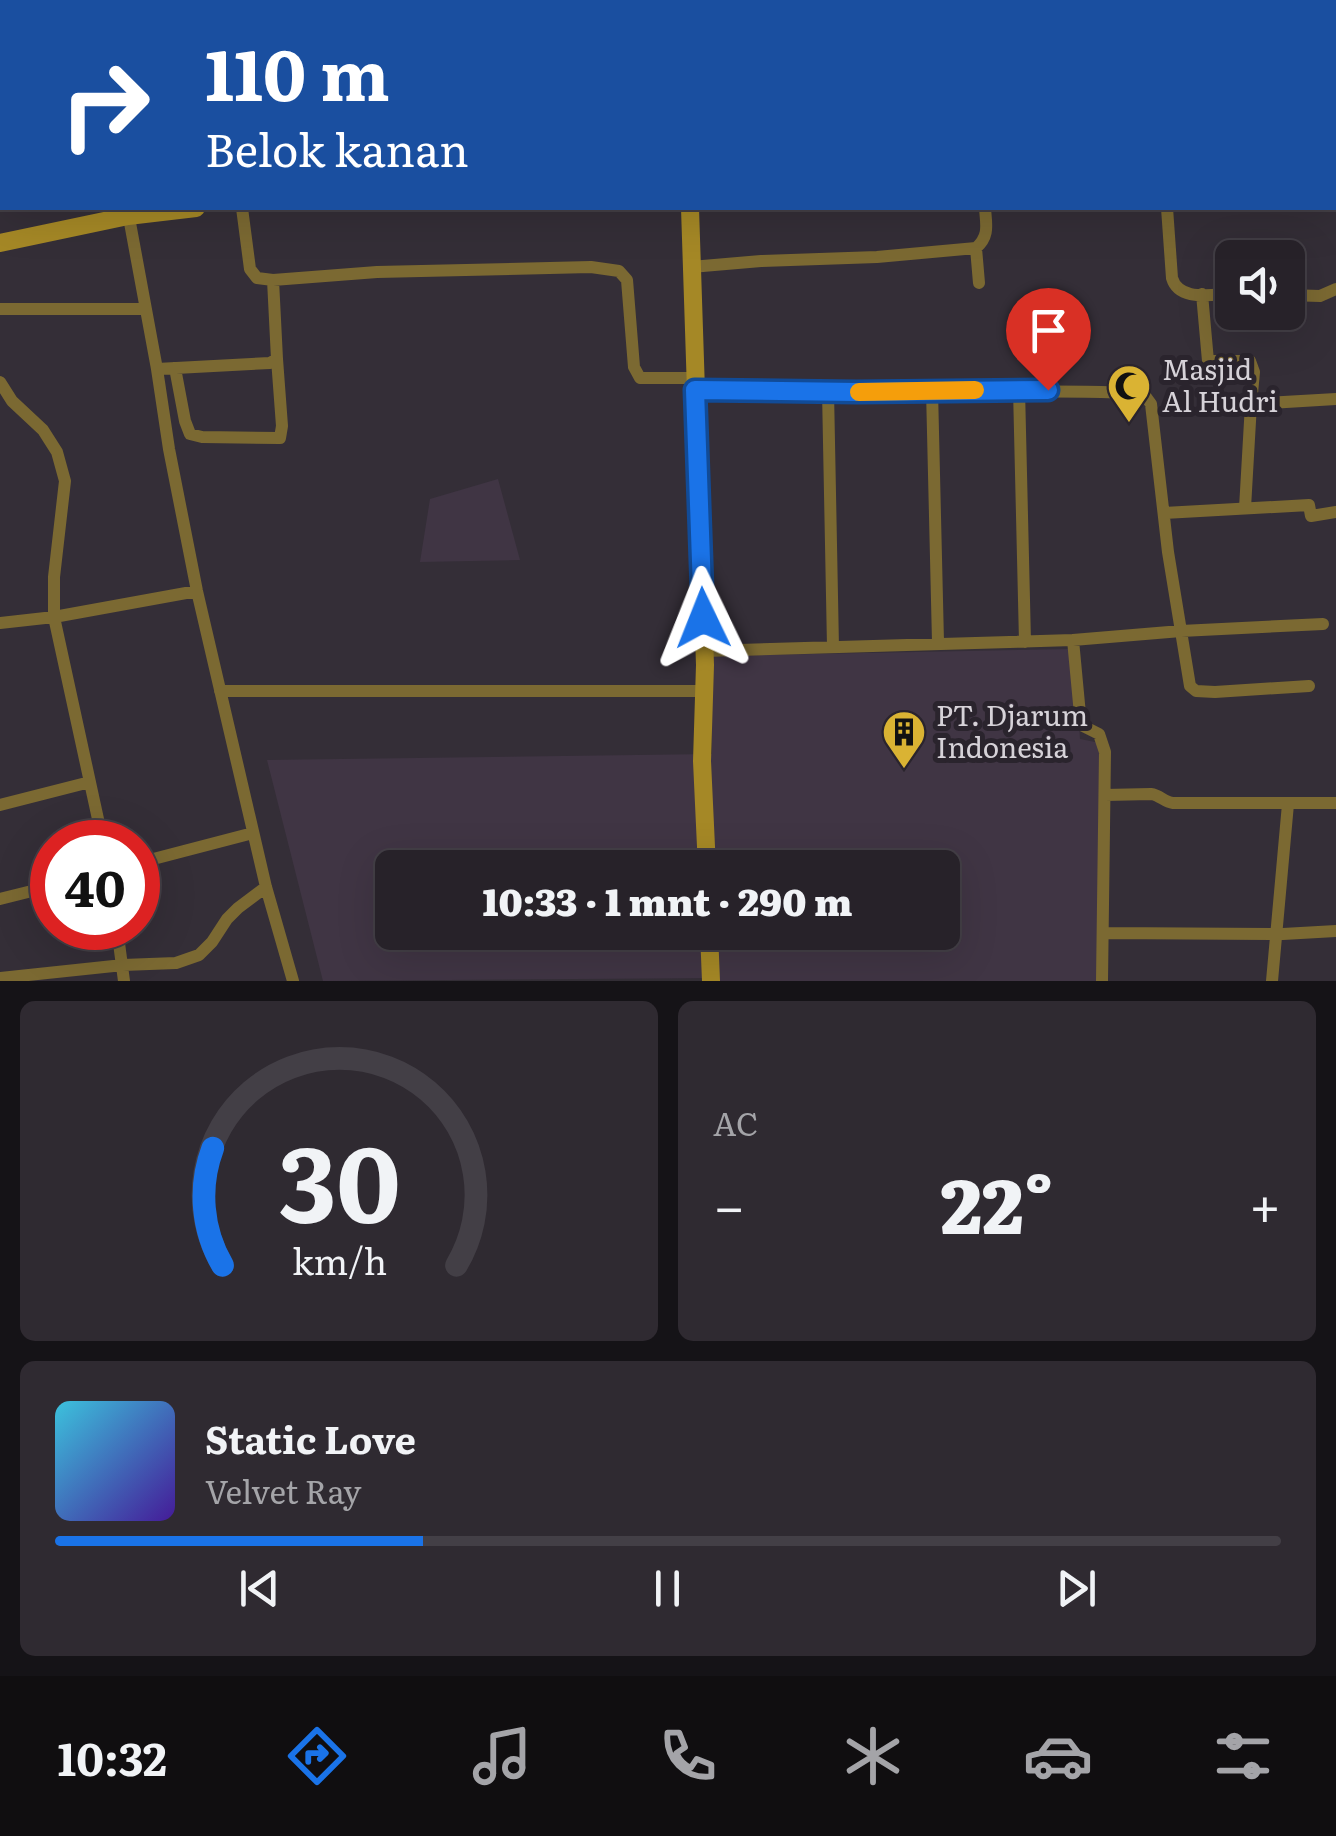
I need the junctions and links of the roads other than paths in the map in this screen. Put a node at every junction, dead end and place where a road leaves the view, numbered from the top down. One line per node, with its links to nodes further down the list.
1 (162, 210): 6 (street)
2 (242, 210): 10 (street)
3 (690, 210): 9 (street)
4 (985, 210): 8 (street)
5 (1167, 210): 13 (street)
6 (128, 212): 7 (street); 16 (street)
7 (0, 242)
8 (976, 248): 9 (street); 11 (street)
9 (690, 266): 21 (street)
10 (273, 280): 18 (street); 21 (street)
11 (979, 283)
12 (1336, 290): 15 (street)
13 (1202, 294): 14 (street); 27 (street)
14 (1215, 294)
15 (1305, 296)
16 (146, 308): 17 (street); 19 (street)
17 (0, 309)
18 (277, 358): 19 (street); 19 (street)
19 (166, 368): 31 (street)
20 (0, 382): 26 (street)
21 (695, 384): 24 (street); 40 (street)
22 (1019, 389): 23 (street); 30 (street); 38 (street)
23 (932, 390): 24 (street); 37 (street)
24 (828, 391): 39 (street)
25 (1336, 400): 27 (street)
26 (6, 402): 32 (street)
27 (1251, 404): 28 (street)
28 (1245, 508): 29 (street); 30 (street)
29 (1336, 512)
30 (1164, 513): 35 (street)
31 (197, 591): 32 (street); 42 (street)
32 (54, 616): 33 (street); 44 (street)
33 (0, 624)
34 (1323, 624): 35 (street)
35 (1181, 630): 36 (street); 41 (street)
36 (1072, 640): 38 (street); 45 (street)
37 (938, 642): 38 (street); 39 (street)
38 (1026, 642)
39 (833, 647): 40 (street)
40 (704, 651): 43 (street)
41 (1310, 686)
42 (220, 691): 43 (street); 50 (street)
43 (704, 691): 51 (street)
44 (90, 782): 48 (street); 49 (street)
45 (1105, 795): 47 (street); 57 (street)
46 (1336, 803): 47 (street)
47 (1288, 804): 58 (street)
48 (0, 805)
49 (98, 820)
50 (253, 832): 52 (street); 53 (street)
51 (706, 850)
52 (160, 857)
53 (266, 886): 61 (street); 65 (street)
54 (30, 891): 55 (street)
55 (0, 898)
56 (1336, 931): 58 (street)
57 (1103, 932): 58 (street); 67 (street)
58 (1277, 934): 68 (street)
59 (121, 950): 61 (street)
60 (710, 950): 66 (street)
61 (123, 965): 63 (street); 64 (street)
62 (0, 978): 63 (street)
63 (16, 979)
64 (124, 981)
65 (293, 981)
66 (711, 981)
67 (1102, 981)
68 (1272, 981)

